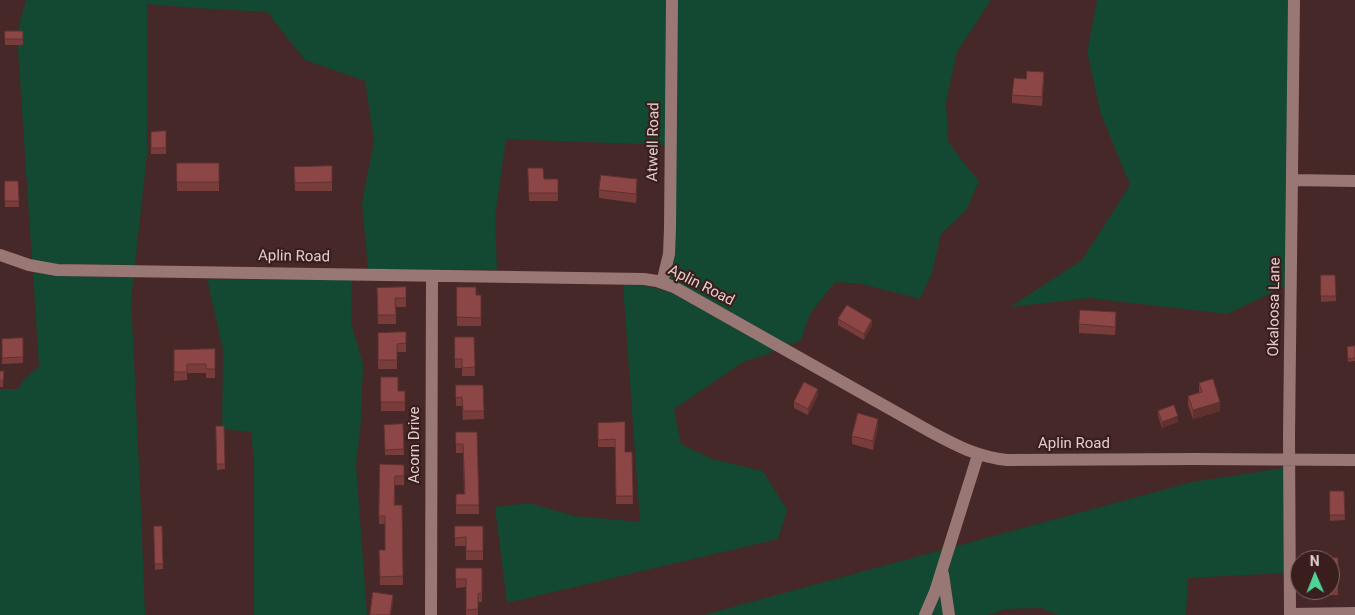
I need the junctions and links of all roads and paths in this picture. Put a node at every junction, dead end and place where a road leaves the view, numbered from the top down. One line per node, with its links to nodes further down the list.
1 (672, 0): 7 (street, Atwell Road)
2 (1294, 0): 3 (street, Okaloosa Lane)
3 (1292, 180): 4 (street); 9 (street, Okaloosa Lane)
4 (1355, 180)
5 (0, 255): 6 (street, Aplin Road)
6 (432, 276): 7 (street, Aplin Road); 14 (street, Acorn Drive)
7 (662, 283): 8 (street, Aplin Road)
8 (978, 455): 9 (street, Aplin Road); 11 (street)
9 (1289, 459): 10 (street, Aplin Road); 13 (street, Okaloosa Lane)
10 (1355, 460)
11 (943, 569): 15 (street); 16 (street)
12 (1355, 613): 13 (street)
13 (1290, 614)
14 (431, 615)
15 (925, 615)
16 (949, 615)

